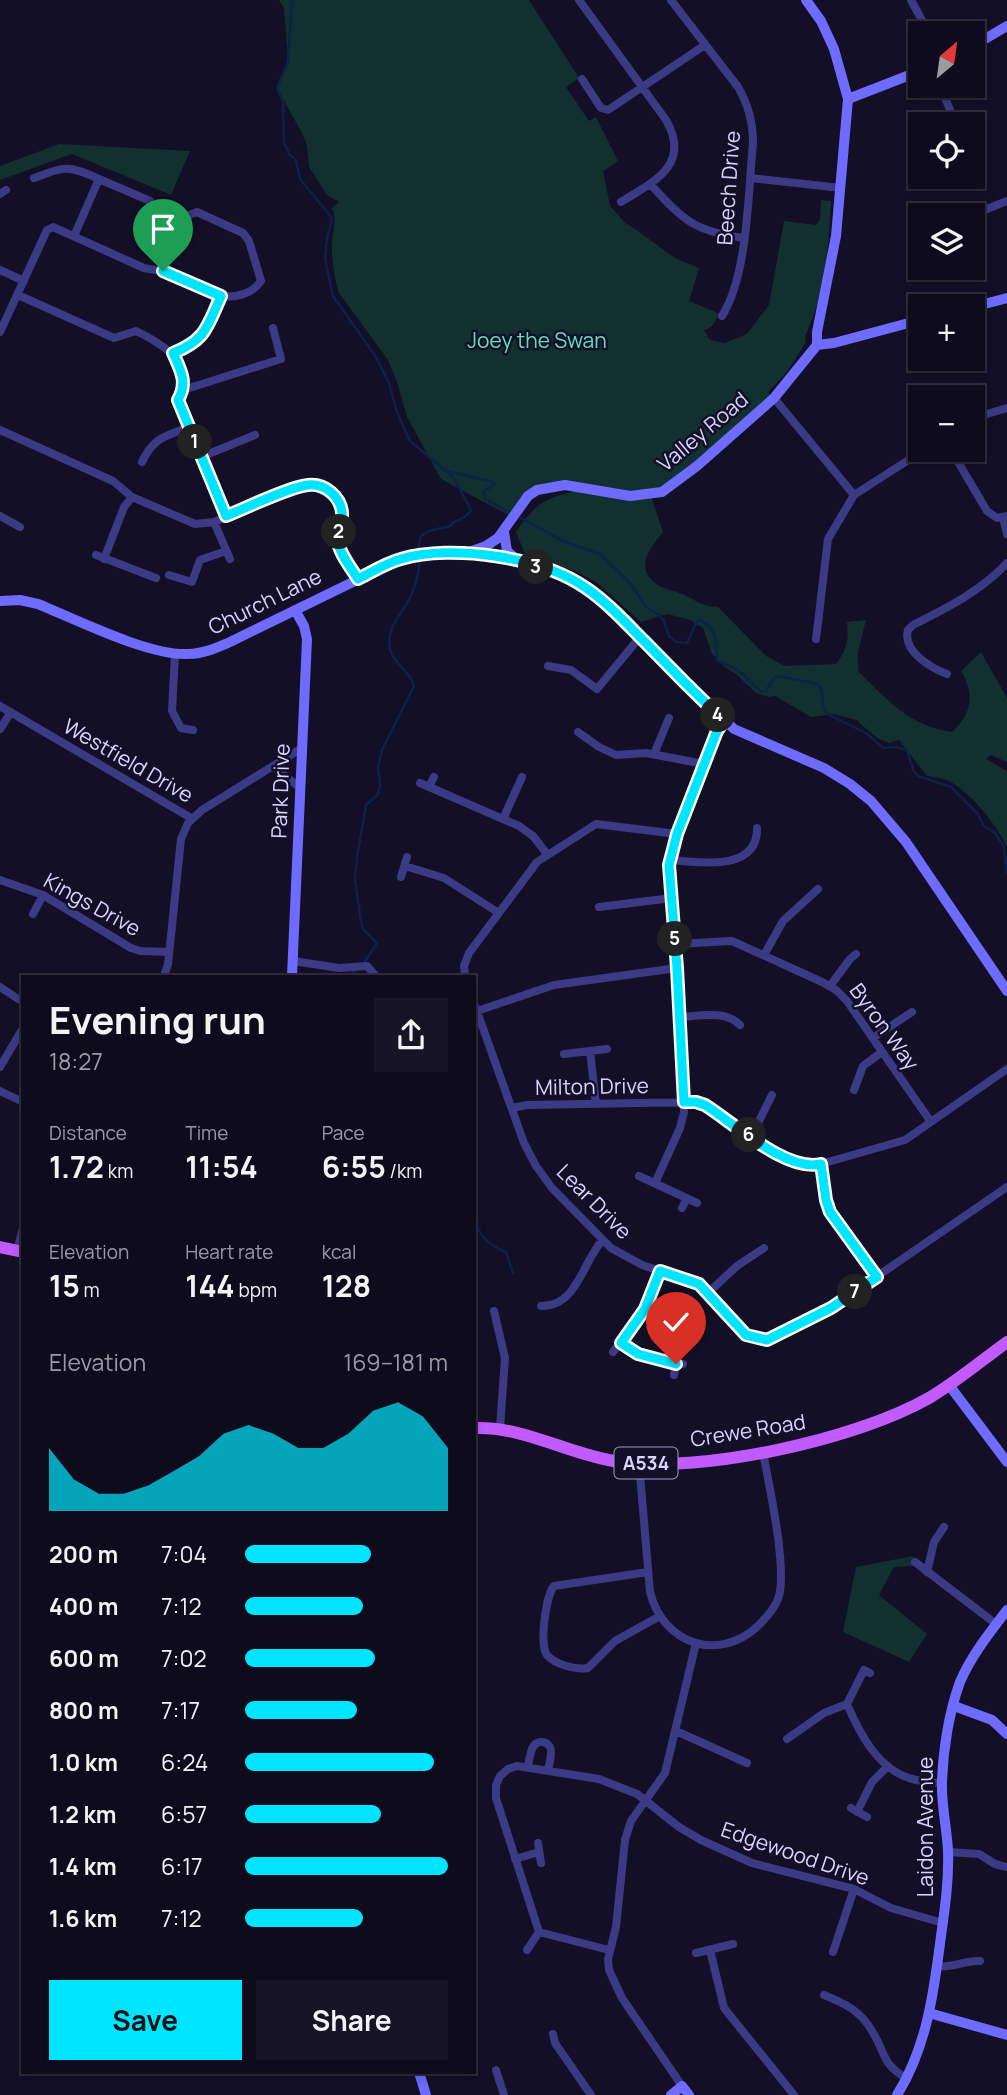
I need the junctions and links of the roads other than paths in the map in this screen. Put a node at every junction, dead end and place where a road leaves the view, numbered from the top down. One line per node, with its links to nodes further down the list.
1 (579, 0): 11 (street)
2 (671, 0): 8 (street, Beech Drive)
3 (806, 0): 12 (street)
4 (911, 0): 5 (street)
5 (922, 21)
6 (1007, 26): 7 (street)
7 (985, 39)
8 (705, 45): 11 (street); 14 (street, Beech Drive)
9 (908, 76): 12 (street)
10 (582, 79): 11 (street)
11 (643, 87): 16 (street)
12 (848, 99): 17 (street)
13 (34, 178): 15 (street)
14 (750, 178): 17 (street); 23 (street, Beech Drive)
15 (99, 179): 18 (street); 22 (street)
16 (651, 185): 20 (street); 23 (street)
17 (841, 188): 35 (street)
18 (150, 201)
19 (1007, 201): 21 (street)
20 (621, 202)
21 (985, 210)
22 (74, 236): 25 (street); 26 (street)
23 (743, 238): 31 (street, Beech Drive)
24 (0, 270): 26 (street)
25 (163, 271): 28 (street); 28 (street)
26 (24, 281): 27 (street)
27 (18, 295): 34 (street); 36 (street)
28 (221, 296): 36 (street)
29 (1007, 298): 30 (street)
30 (985, 304)
31 (722, 316)
32 (908, 323): 35 (street)
33 (273, 328): 37 (street)
34 (0, 332)
35 (817, 345): 38 (street, Valley Road)
36 (173, 353): 37 (street)
37 (183, 390): 41 (street)
38 (774, 398): 48 (street); 55 (street, Valley Road)
39 (1007, 408): 40 (street)
40 (985, 414)
41 (189, 427): 44 (street); 46 (street)
42 (0, 430): 49 (street)
43 (255, 435): 44 (street)
44 (201, 457): 51 (street)
45 (908, 460): 48 (street)
46 (142, 462)
47 (958, 462): 52 (street)
48 (854, 495): 66 (street)
49 (132, 497): 53 (street); 61 (street)
50 (0, 516): 54 (street)
51 (226, 516): 53 (street); 62 (street)
52 (1005, 517): 56 (street)
53 (214, 522): 60 (street)
54 (20, 527)
55 (508, 527): 57 (street); 58 (street)
56 (1007, 534)
57 (466, 552): 58 (street); 62 (street, Church Lane)
58 (518, 561): 65 (street)
59 (1007, 563): 69 (street)
60 (169, 575)
61 (156, 578)
62 (358, 579): 64 (street, Church Lane)
63 (0, 601): 67 (street, Church Lane)
64 (295, 610): 67 (street, Church Lane); 77 (street, Park Drive)
65 (640, 637): 68 (street); 73 (street)
66 (816, 639)
67 (175, 654): 75 (street)
68 (548, 666)
69 (947, 674)
70 (0, 706): 71 (street, Westfield Drive)
71 (11, 712): 74 (street); 86 (street, Westfield Drive)
72 (669, 718): 78 (street)
73 (724, 721): 79 (street); 112 (street)
74 (0, 729)
75 (193, 730)
76 (578, 732): 78 (street)
77 (302, 748): 80 (street, Westfield Drive); 85 (street, Park Drive)
78 (654, 754): 79 (street)
79 (704, 764): 89 (street)
80 (272, 766): 85 (street); 86 (street, Westfield Drive)
81 (434, 777): 84 (street)
82 (522, 777): 87 (street)
83 (420, 783): 84 (street)
84 (429, 787): 87 (street)
85 (300, 788): 104 (street, Park Drive)
86 (191, 818): 101 (street)
87 (503, 819): 90 (street)
88 (759, 833): 91 (street)
89 (677, 834): 90 (street); 91 (street)
90 (547, 854): 98 (street)
91 (670, 860): 96 (street)
92 (401, 877): 98 (street)
93 (0, 880): 95 (street, Kings Drive)
94 (818, 889): 102 (street)
95 (43, 895): 99 (street); 101 (street, Kings Drive)
96 (672, 898): 97 (street); 100 (street)
97 (599, 908)
98 (499, 913): 109 (street)
99 (33, 914)
100 (676, 944): 102 (street, Byron Way); 105 (street)
101 (169, 952): 106 (street)
102 (764, 955): 110 (street, Byron Way)
103 (856, 955): 110 (street)
104 (293, 961): 107 (street, Park Drive); 108 (street)
105 (677, 968): 114 (street); 116 (street)
106 (164, 975)
107 (292, 975)
108 (375, 975)
109 (465, 975)
110 (830, 986): 119 (street, Byron Way)
111 (0, 987): 113 (street)
112 (1007, 991)
113 (21, 1001)
114 (476, 1007): 132 (street, Lear Drive)
115 (912, 1012): 119 (street)
116 (680, 1017): 117 (street); 130 (street)
117 (740, 1025)
118 (21, 1031): 124 (street)
119 (873, 1038): 122 (street, Byron Way)
120 (607, 1049): 121 (street)
121 (590, 1051): 123 (street); 131 (street)
122 (882, 1052): 126 (street); 133 (street, Byron Way)
123 (564, 1054)
124 (0, 1067)
125 (1007, 1069): 133 (street, Milton Drive)
126 (857, 1086)
127 (0, 1091): 129 (street)
128 (772, 1095): 134 (street)
129 (21, 1101)
130 (684, 1102): 131 (street, Milton Drive); 134 (street, Milton Drive); 137 (street)
131 (596, 1104): 132 (street, Milton Drive)
132 (512, 1108): 142 (street, Lear Drive)
133 (931, 1122): 135 (street, Milton Drive)
134 (751, 1137): 135 (street, Milton Drive)
135 (821, 1164): 147 (street)
136 (639, 1176): 137 (street)
137 (655, 1183): 139 (street)
138 (1007, 1187): 147 (street, Lear Drive)
139 (687, 1198): 140 (street); 141 (street)
140 (697, 1203)
141 (682, 1209)
142 (602, 1241): 146 (street, Lear Drive); 149 (street)
143 (0, 1247): 145 (main road)
144 (764, 1248): 148 (street)
145 (20, 1252)
146 (660, 1271): 148 (street, Lear Drive); 152 (street)
147 (877, 1277): 148 (street, Lear Drive)
148 (709, 1292)
149 (545, 1308)
150 (494, 1311): 157 (street)
151 (1007, 1342): 155 (main road, Crewe Road / A534)
152 (621, 1343): 153 (street); 154 (street)
153 (613, 1352)
154 (674, 1375)
155 (949, 1385): 158 (main road, Crewe Road / A534); 159 (street)
156 (476, 1428): 157 (main road, Crewe Road / A534)
157 (500, 1428): 160 (main road, Crewe Road / A534)
158 (763, 1452): 160 (main road, Crewe Road / A534); 168 (street)
159 (1005, 1456)
160 (639, 1463): 163 (street)
161 (944, 1527): 164 (street)
162 (915, 1562): 164 (street)
163 (648, 1572): 166 (street); 166 (street)
164 (927, 1572): 167 (street)
165 (1007, 1610): 167 (street, Laidon Avenue)
166 (660, 1616): 168 (street)
167 (996, 1624): 171 (street, Laidon Avenue)
168 (696, 1643): 172 (street)
169 (855, 1666): 170 (street)
170 (847, 1704): 174 (street); 177 (street)
171 (954, 1706): 173 (street); 179 (street, Laidon Avenue)
172 (676, 1731): 175 (street); 180 (street)
173 (1007, 1734)
174 (787, 1739)
175 (747, 1763)
176 (528, 1766): 178 (street, Edgewood Drive); 178 (street); 183 (street)
177 (888, 1766): 179 (street); 181 (street)
178 (548, 1770): 180 (street, Edgewood Drive)
179 (942, 1783): 182 (street, Laidon Avenue)
180 (646, 1800): 186 (street, Edgewood Drive); 191 (street)
181 (867, 1817)
182 (948, 1852): 185 (street); 187 (street, Laidon Avenue)
183 (515, 1859): 184 (street); 188 (street)
184 (541, 1863)
185 (1007, 1867)
186 (854, 1889): 187 (street, Edgewood Drive); 193 (street)
187 (943, 1923): 196 (street, Laidon Avenue)
188 (539, 1932): 190 (street); 191 (street)
189 (733, 1944): 192 (street)
190 (527, 1950)
191 (608, 1950): 204 (street)
192 (710, 1950): 194 (street); 209 (street)
193 (833, 1952)
194 (696, 1953)
195 (975, 1959): 196 (street)
196 (937, 1966): 198 (street, Laidon Avenue)
197 (824, 1995): 203 (street)
198 (929, 2013): 199 (street); 203 (street, Laidon Avenue)
199 (1007, 2035)
200 (552, 2042): 207 (street)
201 (496, 2070): 206 (street)
202 (420, 2074): 205 (street)
203 (907, 2079): 210 (street, Laidon Avenue)
204 (686, 2090): 208 (street)
205 (426, 2095)
206 (504, 2095)
207 (591, 2095)
208 (671, 2095)
209 (794, 2095)
210 (897, 2095)

